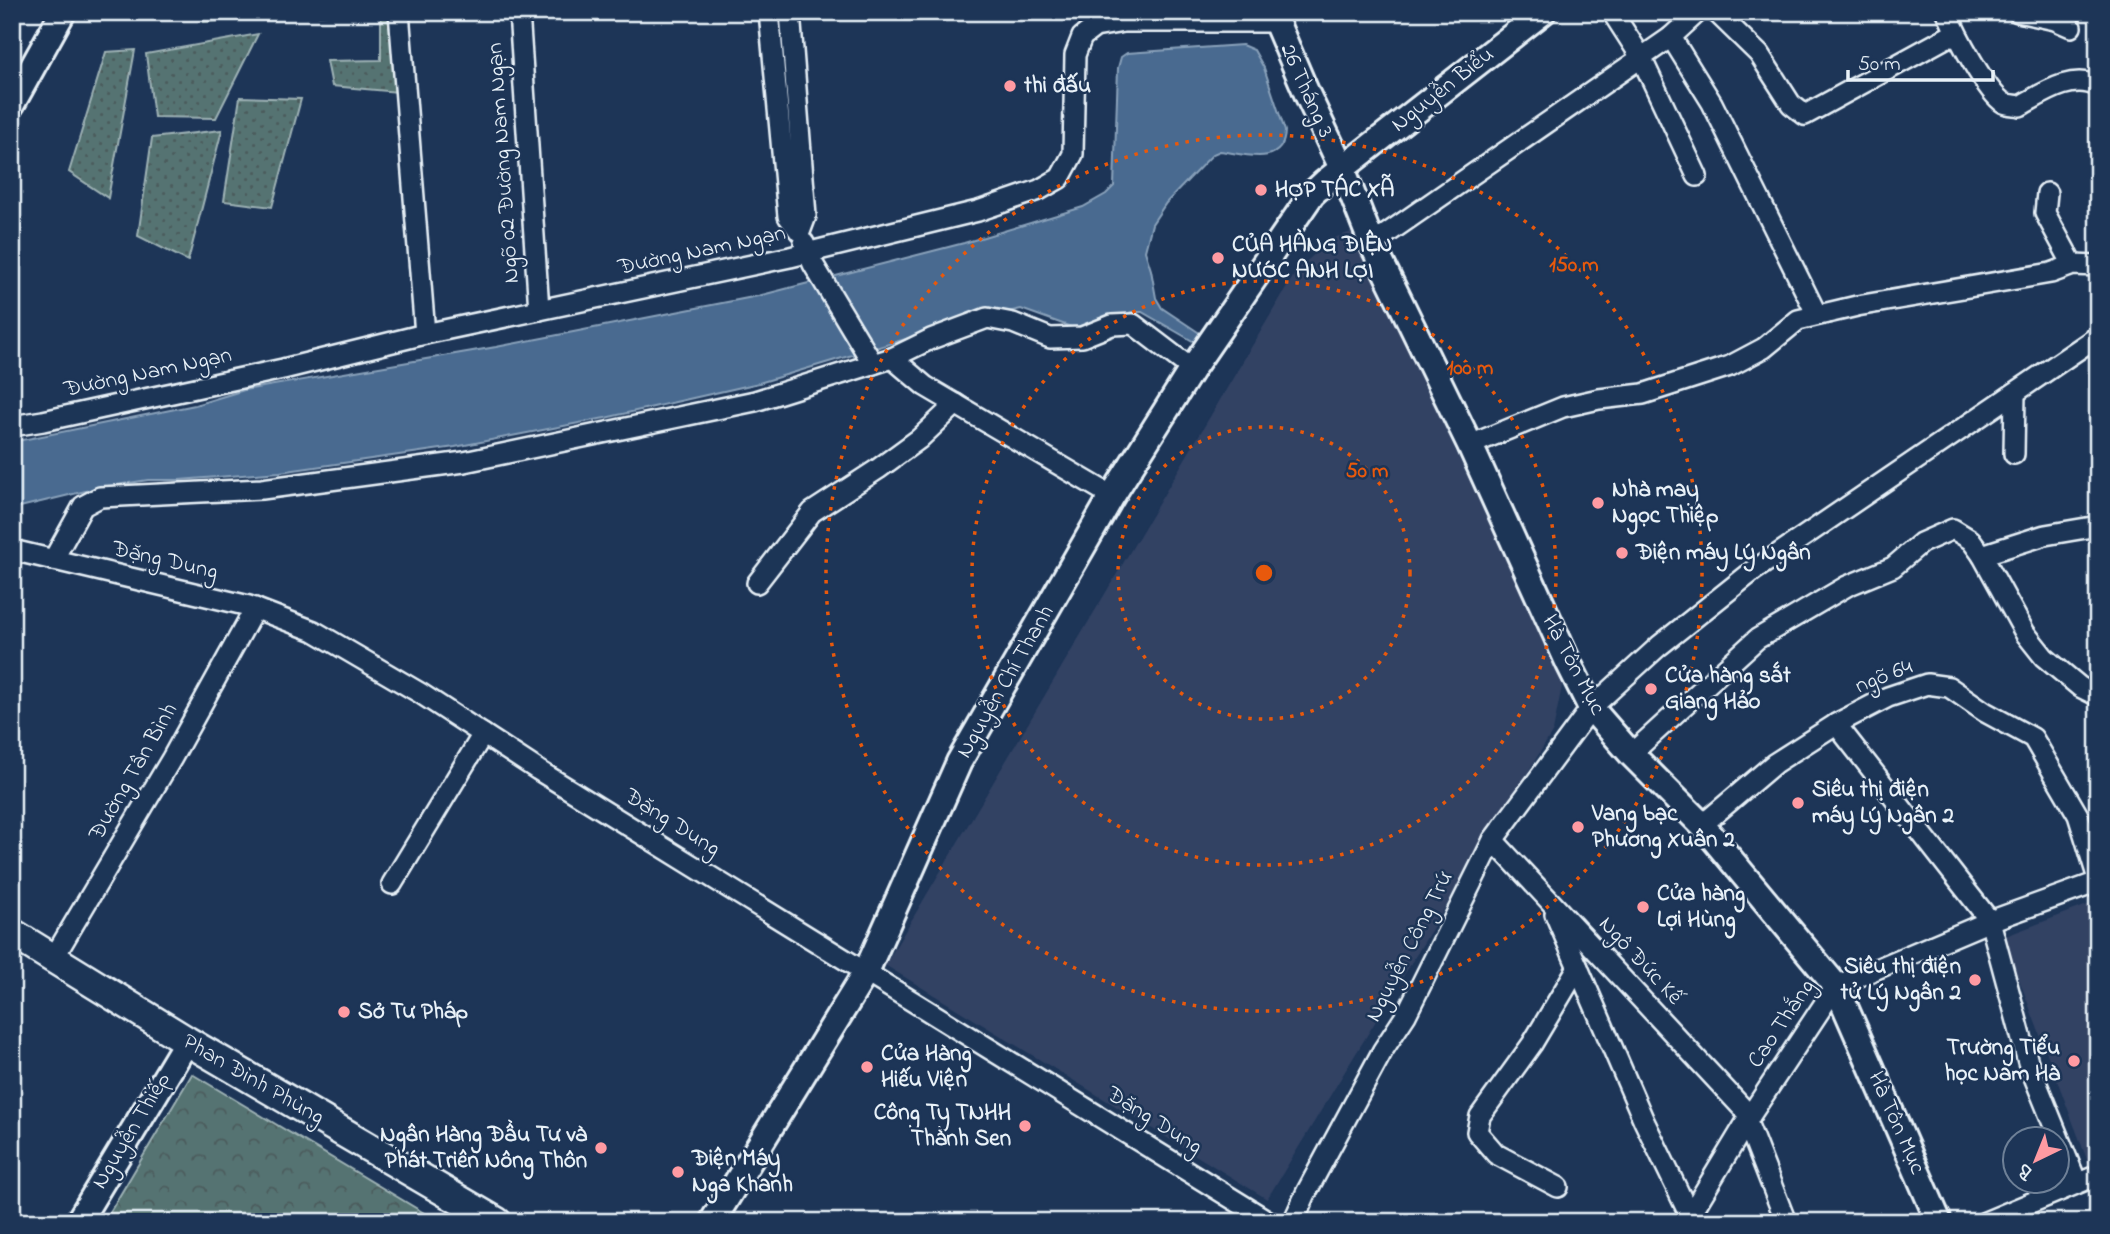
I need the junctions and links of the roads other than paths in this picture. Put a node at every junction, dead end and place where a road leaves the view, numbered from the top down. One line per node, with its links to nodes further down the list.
1 (62, 12): 18 (street)
2 (399, 12): 29 (street)
3 (519, 12): 27 (street, Ngõ 02 Đường Nam Ngạn)
4 (769, 12): 22 (street)
5 (790, 12): 22 (street)
6 (1543, 12): 19 (street, Nguyễn Biểu)
7 (1612, 12): 16 (street)
8 (1698, 12): 15 (street)
9 (1716, 12): 14 (street)
10 (1947, 12): 14 (street)
11 (2018, 12): 13 (street)
12 (1274, 17): 19 (street, 26 Tháng 3); 24 (street, Đường Nam Ngạn)
13 (2071, 27)
14 (1955, 33): 17 (street)
15 (1671, 37): 16 (street); 28 (street)
16 (1641, 57): 20 (street); 23 (street)
17 (2098, 87)
18 (12, 104)
19 (1342, 168): 23 (street, Hà Tôn Mục); 33 (street, Nguyễn Chí Thanh)
20 (1697, 176)
21 (2047, 193): 25 (street)
22 (800, 232): 24 (street)
23 (1372, 244): 37 (street, Hà Tôn Mục)
24 (810, 259): 27 (street, Đường Nam Ngạn); 31 (street)
25 (2073, 265): 26 (street); 28 (street)
26 (2098, 266)
27 (539, 310): 29 (street, Đường Nam Ngạn)
28 (1816, 315): 37 (street)
29 (425, 334): 36 (street, Đường Nam Ngạn)
30 (2098, 336): 34 (street, Nguyễn Công Trứ)
31 (869, 358): 32 (street); 43 (street)
32 (892, 358): 33 (street); 35 (street)
33 (1192, 369): 39 (street, Nguyễn Chí Thanh)
34 (2015, 393): 38 (street); 47 (street, Nguyễn Công Trứ)
35 (956, 404): 39 (street); 44 (street)
36 (12, 426)
37 (1470, 445): 47 (street, Hà Tôn Mục)
38 (2014, 454)
39 (1112, 496): 60 (street, Nguyễn Chí Thanh)
40 (2098, 526): 42 (street)
41 (12, 550): 43 (street, Đặng Dung)
42 (1982, 555): 46 (street); 50 (street)
43 (53, 560): 45 (street, Đặng Dung)
44 (757, 583)
45 (255, 608): 49 (street, Đặng Dung); 58 (street, Đường Tân Bình)
46 (2098, 696)
47 (1591, 708): 50 (street, Hà Tôn Mục); 52 (street, Nguyễn Công Trứ)
48 (1836, 724): 51 (street, ngõ 64); 53 (street, ngõ 64); 56 (street)
49 (483, 734): 54 (street); 60 (street, Đặng Dung)
50 (1631, 754): 51 (street, Hà Tôn Mục)
51 (1702, 825): 61 (street, Hà Tôn Mục)
52 (1493, 839): 55 (street, Ngô Đức Kế); 72 (street, Nguyễn Công Trứ)
53 (2098, 881): 56 (street, Cao Thắng)
54 (392, 884)
55 (1549, 900): 59 (street); 63 (street, Ngô Đức Kế)
56 (1990, 921): 61 (street, Cao Thắng); 65 (street)
57 (12, 933): 58 (main road, Phan Đình Phùng)
58 (53, 959): 62 (main road, Phan Đình Phùng)
59 (1578, 967): 66 (street); 67 (street)
60 (866, 972): 70 (street, Nguyễn Chí Thanh); 71 (street, Đặng Dung)
61 (1836, 986): 63 (street, Cao Thắng); 74 (street, Hà Tôn Mục)
62 (187, 1041): 68 (street, Nguyễn Thiếp); 69 (main road, Phan Đình Phùng)
63 (1748, 1119): 67 (street, Cao Thắng); 73 (street)
64 (2098, 1175): 65 (street)
65 (2077, 1183): 75 (street)
66 (1559, 1187)
67 (1688, 1219)
68 (78, 1222)
69 (498, 1222)
70 (712, 1222)
71 (1270, 1222)
72 (1293, 1222)
73 (1786, 1222)
74 (1939, 1222)
75 (1985, 1222)

